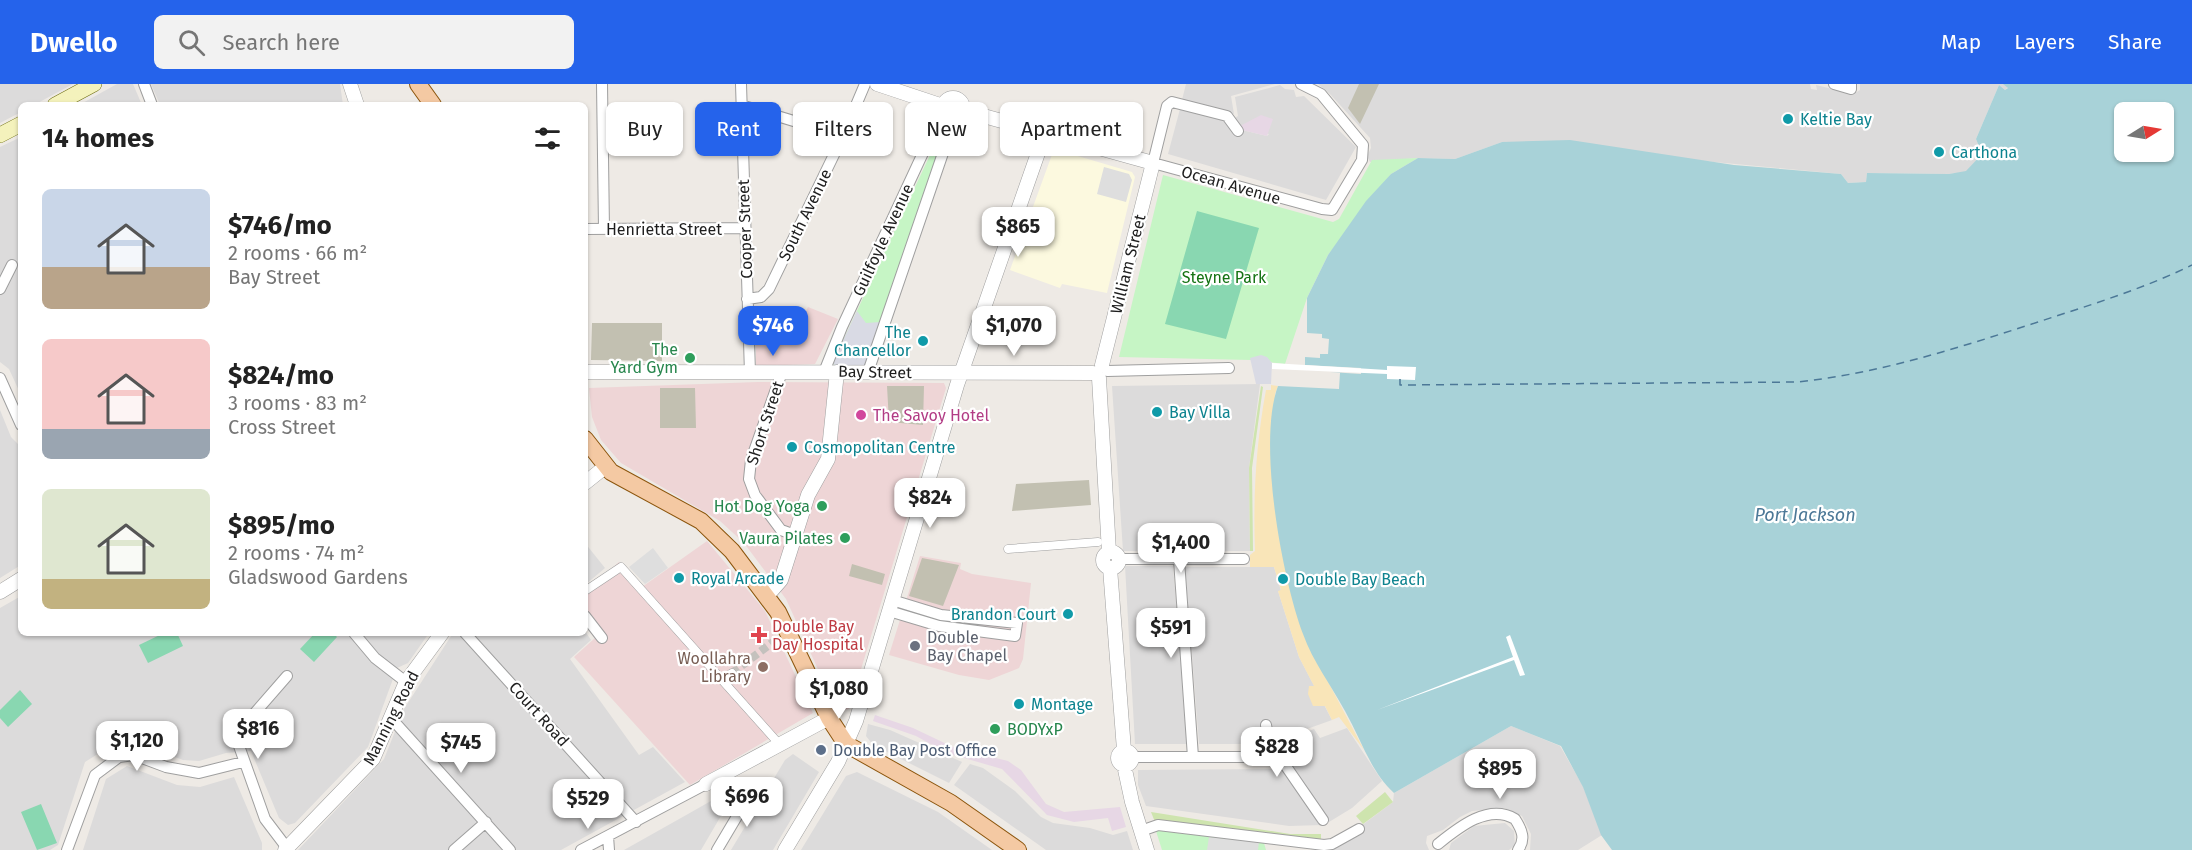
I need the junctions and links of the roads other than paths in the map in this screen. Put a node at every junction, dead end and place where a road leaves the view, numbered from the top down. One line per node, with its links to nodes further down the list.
1 (94, 84): 12 (main road)
2 (144, 84): 13 (street)
3 (350, 84): 14 (street)
4 (418, 84): 15 (main road)
5 (602, 84): 33 (street)
6 (741, 84): 16 (street, Cooper Street)
7 (865, 84): 17 (street, South Avenue)
8 (877, 84): 18 (street, Ocean Avenue)
9 (1301, 84): 29 (street, Ocean Avenue)
10 (1834, 84): 11 (street)
11 (1851, 84)
12 (61, 102)
13 (151, 102)
14 (356, 102)
15 (431, 102)
16 (741, 102)
17 (857, 102)
18 (926, 102)
19 (18, 126): 21 (main road)
20 (1238, 130): 29 (street)
21 (0, 135)
22 (742, 156): 31 (street, Cooper Street)
23 (833, 156): 36 (street, South Avenue)
24 (928, 156): 40 (street, Guilfoyle Avenue)
25 (937, 156): 41 (street, Guilfoyle Avenue)
26 (1037, 156): 44 (street)
27 (1127, 156): 28 (street, Ocean Avenue)
28 (1131, 157): 29 (street, Ocean Avenue); 30 (street)
29 (1153, 163): 30 (street, William Street)
30 (1147, 185): 42 (street, William Street)
31 (744, 228): 33 (street, Henrietta Street); 36 (street, Cooper Street)
32 (588, 229): 33 (street, Henrietta Street)
33 (604, 229)
34 (12, 265): 35 (street)
35 (0, 289)
36 (747, 299): 43 (street, Cooper Street)
37 (1229, 368): 42 (street, Bay Street)
38 (588, 372): 43 (street, Bay Street)
39 (782, 372): 40 (street, Bay Street); 43 (street, Bay Street); 50 (street, Short Street)
40 (831, 372): 41 (street, Bay Street); 50 (street)
41 (867, 372): 44 (street, Bay Street)
42 (1100, 372): 44 (street, Bay Street); 54 (street, William Street)
43 (750, 373)
44 (961, 373): 60 (street)
45 (0, 378): 46 (street)
46 (18, 418)
47 (588, 443): 48 (main road)
48 (605, 467): 49 (street); 59 (main road)
49 (588, 481)
50 (795, 535): 59 (street)
51 (1098, 542): 52 (street)
52 (1008, 549)
53 (1244, 559): 55 (street)
54 (1113, 560): 55 (street); 78 (street, William Street)
55 (1179, 560): 79 (street)
56 (18, 581): 58 (street)
57 (588, 589): 71 (street)
58 (0, 592)
59 (767, 596): 74 (main road)
60 (890, 605): 62 (street); 76 (street)
61 (588, 620): 68 (street)
62 (942, 621): 63 (street); 64 (street)
63 (994, 621): 64 (street); 64 (street)
64 (993, 633)
65 (357, 636): 72 (street)
66 (440, 636): 72 (street, Manning Road)
67 (468, 636): 86 (street, Court Road)
68 (602, 638)
69 (732, 673): 71 (street)
70 (286, 676): 81 (street)
71 (722, 680): 77 (street)
72 (406, 682): 73 (street, Manning Road)
73 (391, 718): 85 (street); 91 (street, Manning Road)
74 (829, 718): 76 (main road); 77 (street)
75 (1266, 725): 80 (street)
76 (846, 744): 98 (street); 99 (main road)
77 (780, 745): 82 (street)
78 (1127, 757): 79 (street); 89 (street, William Street)
79 (1193, 757): 80 (street)
80 (1272, 757): 84 (street)
81 (243, 762): 91 (street); 92 (street)
82 (706, 783): 86 (street)
83 (752, 791): 97 (street)
84 (1323, 820)
85 (486, 822): 93 (street); 94 (street)
86 (636, 822): 88 (street)
87 (1359, 829): 89 (street)
88 (608, 836): 95 (street); 96 (street)
89 (1146, 843)
90 (1438, 844): 100 (street)
91 (286, 849)
92 (67, 850)
93 (453, 850)
94 (510, 850)
95 (581, 850)
96 (609, 850)
97 (717, 850)
98 (785, 850)
99 (1018, 850)
100 (1518, 850)

